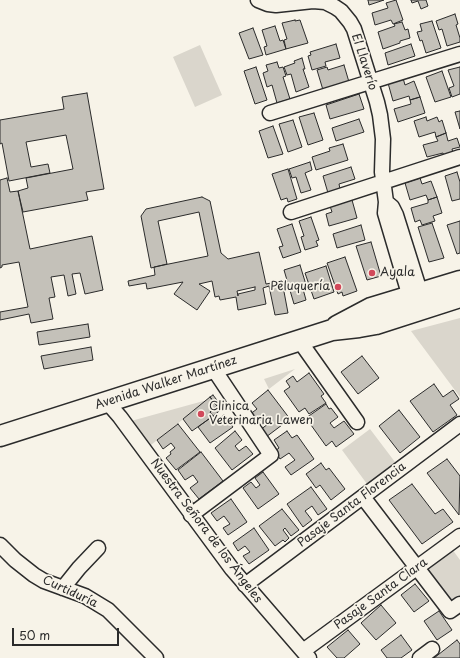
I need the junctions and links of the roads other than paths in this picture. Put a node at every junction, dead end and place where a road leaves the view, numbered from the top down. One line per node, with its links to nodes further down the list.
1 (258, 0): 2 (street, El Llaverío)
2 (336, 3): 4 (street, El Llaverío)
3 (460, 54): 4 (street)
4 (370, 81): 5 (street); 7 (street, El Llaverío)
5 (270, 113)
6 (460, 157): 7 (street)
7 (383, 183): 8 (street); 11 (street, El Llaverío)
8 (291, 212)
9 (460, 280): 11 (main road, Avenida Walker Martínez)
10 (460, 297): 11 (main road, Avenida Walker Martínez)
11 (417, 302): 12 (main road, Avenida Walker Martínez)
12 (299, 340): 13 (main road, Avenida Walker Martínez); 15 (street)
13 (213, 368): 14 (main road, Avenida Walker Martínez); 19 (street)
14 (107, 402): 17 (main road, Avenida Walker Martínez); 19 (street, Nuestra Señora de los Ángeles)
15 (357, 422)
16 (460, 424): 18 (street, Pasaje Santa Florencia)
17 (0, 436)
18 (363, 496): 23 (street); 24 (street, Pasaje Santa Florencia)
19 (191, 515): 24 (street, Nuestra Señora de los Ángeles)
20 (459, 539): 23 (street, Pasaje Santa Clara)
21 (0, 545): 25 (street, Curtiduría)
22 (98, 548): 25 (street)
23 (417, 568): 26 (street); 28 (street, Pasaje Santa Clara)
24 (245, 585): 28 (street, Nuestra Señora de los Ángeles)
25 (63, 588): 29 (street, Curtiduría)
26 (460, 604)
27 (432, 649): 30 (street)
28 (306, 655)
29 (152, 657)
30 (420, 658)

